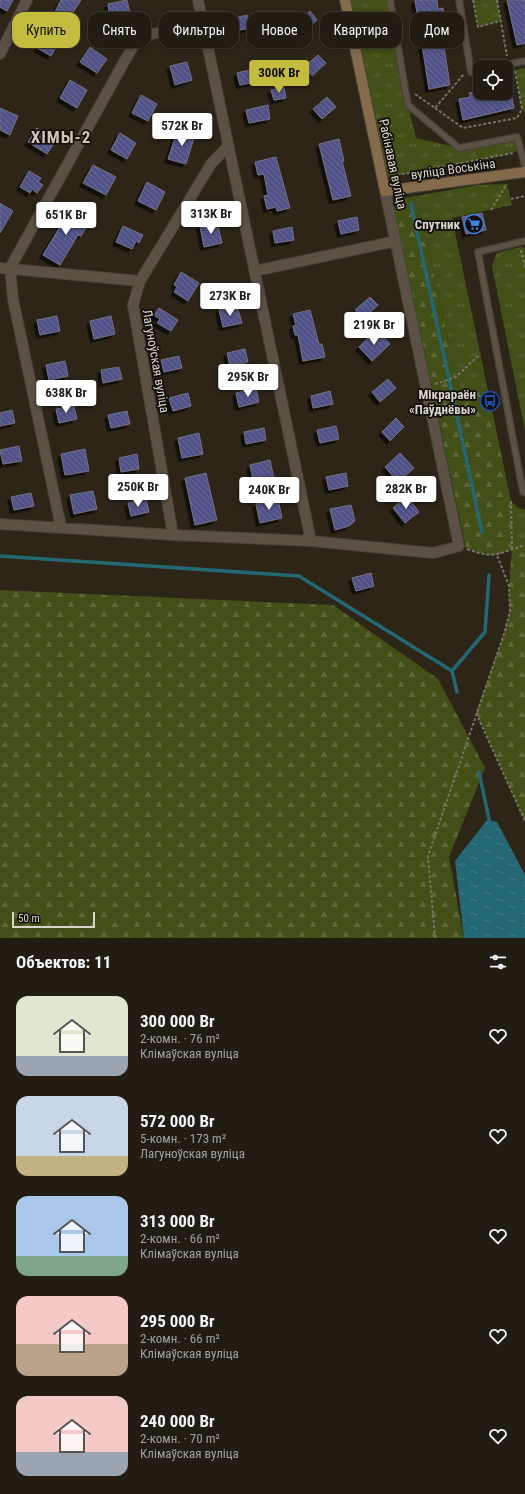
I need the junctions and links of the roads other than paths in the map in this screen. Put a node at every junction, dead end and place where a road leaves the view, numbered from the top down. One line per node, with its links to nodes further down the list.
1 (27, 0): 9 (street)
2 (198, 0): 6 (street)
3 (345, 0): 16 (street, Рабінавая вуліца)
4 (390, 0): 14 (lane)
5 (458, 0): 12 (lane)
6 (200, 12)
7 (159, 32): 19 (street)
8 (208, 48): 13 (street)
9 (0, 54)
10 (525, 61): 11 (lane)
11 (513, 63)
12 (473, 72)
13 (228, 146): 20 (street); 21 (street, Лагуноўская вуліца)
14 (525, 166)
15 (525, 172): 16 (street, вуліца Воськіна)
16 (385, 191): 17 (street, Рабінавая вуліца)
17 (396, 241): 20 (street); 26 (street, Рабінавая вуліца)
18 (525, 241): 22 (lane)
19 (5, 268): 21 (street); 24 (street)
20 (255, 271): 26 (street)
21 (140, 281): 25 (street, Лагуноўская вуліца)
22 (525, 493)
23 (0, 524): 24 (street)
24 (61, 527): 25 (street)
25 (173, 535): 26 (street)
26 (311, 541)

